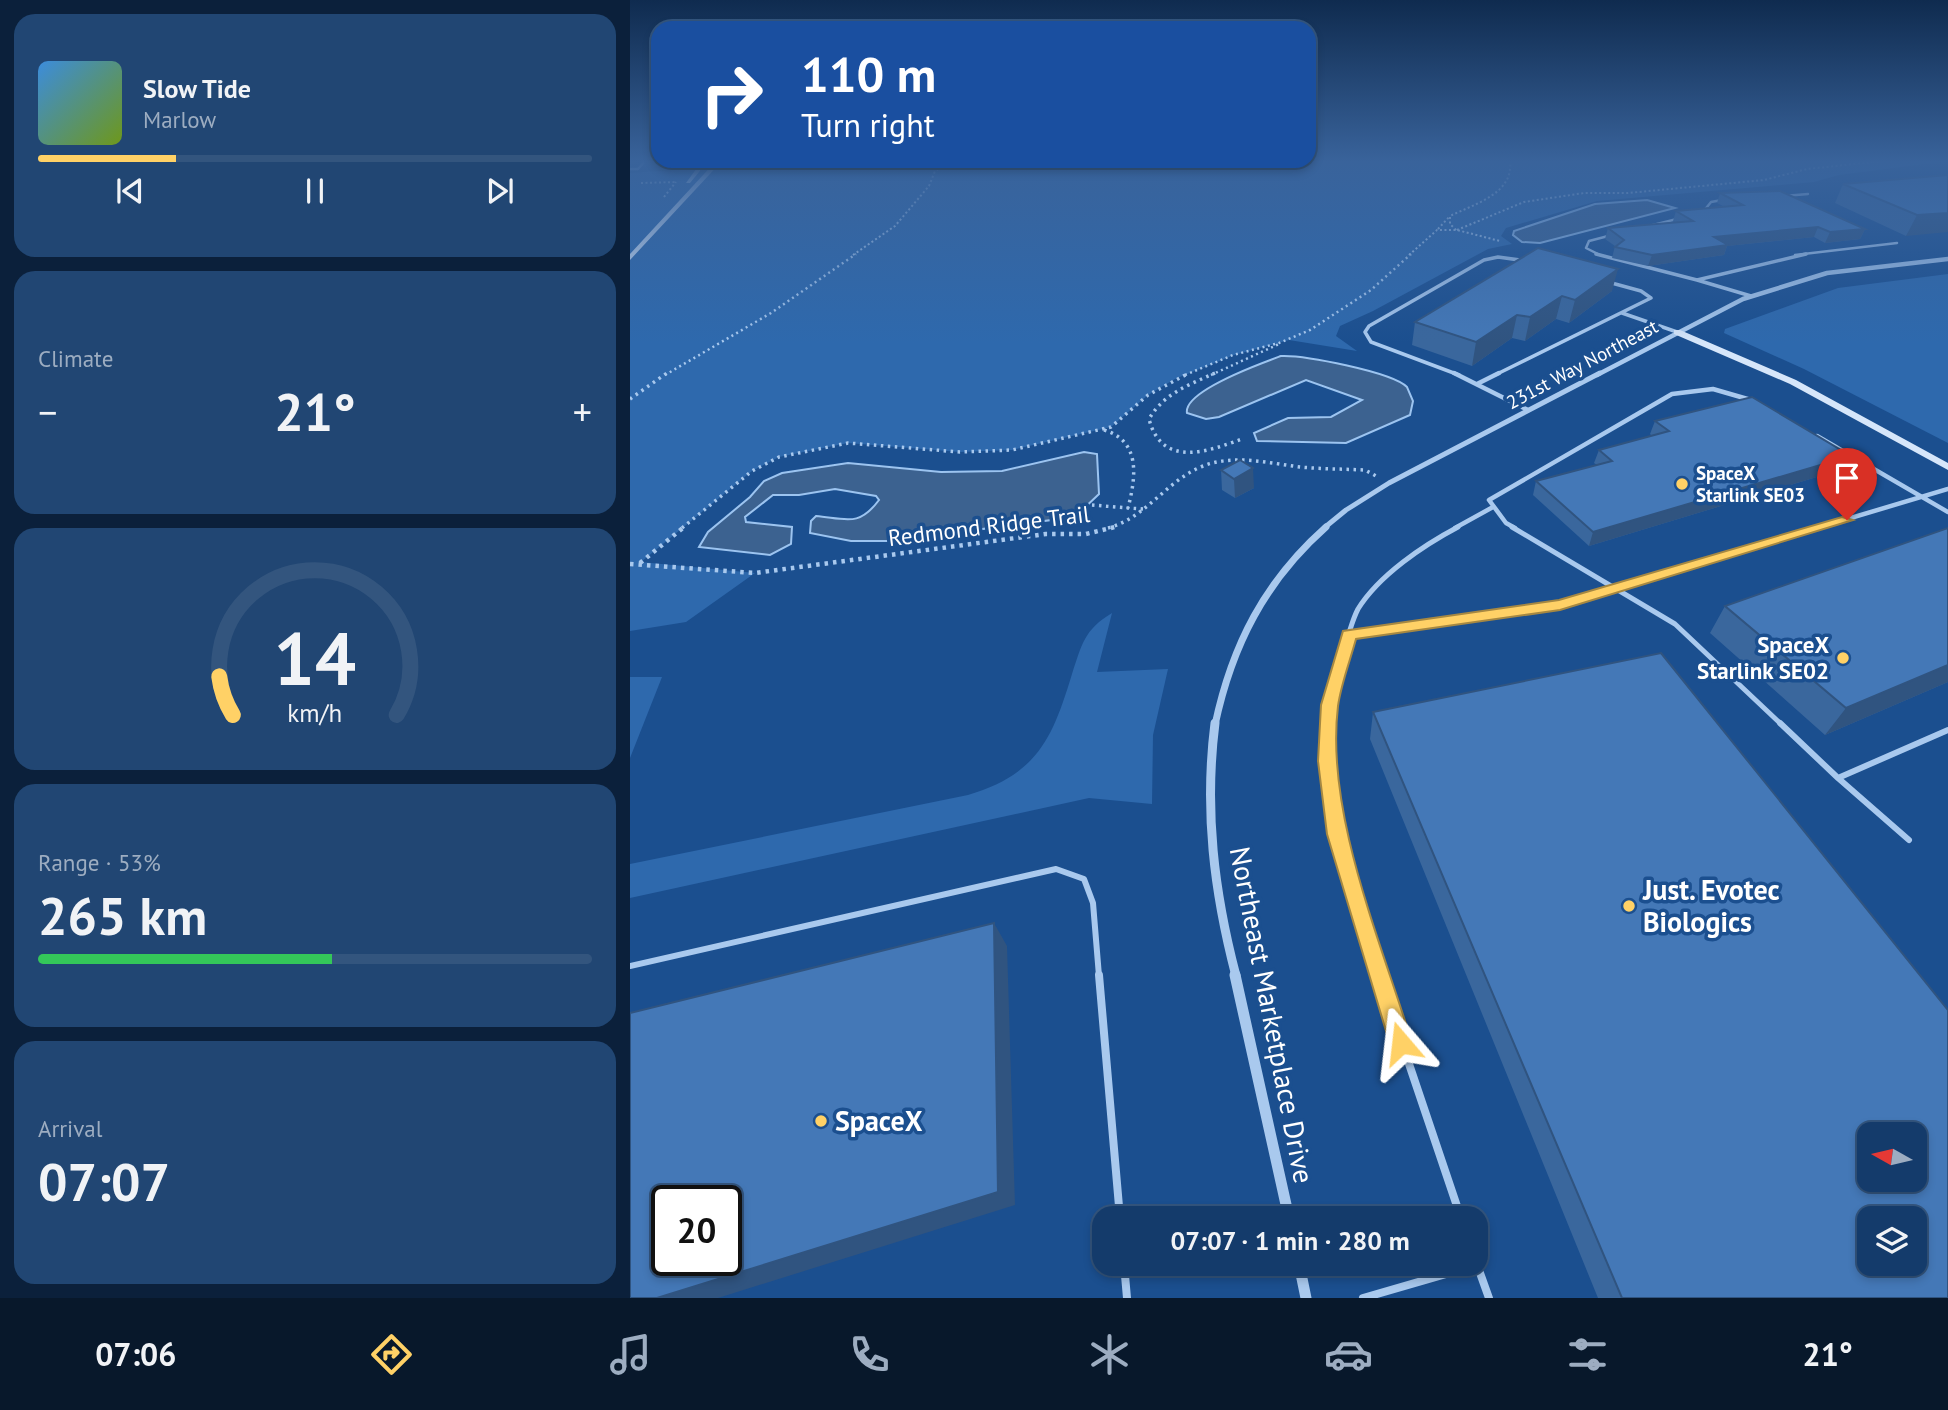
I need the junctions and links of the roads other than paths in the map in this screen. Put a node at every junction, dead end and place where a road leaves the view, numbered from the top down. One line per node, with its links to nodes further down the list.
1 (661, 222): 4 (main road)
2 (662, 222): 4 (main road)
3 (1667, 222): 5 (lane)
4 (658, 226): 8 (main road)
5 (1641, 228)
6 (1615, 234): 11 (lane)
7 (1896, 243): 11 (lane)
8 (630, 258)
9 (1948, 259): 13 (street, 231st Way Northeast)
10 (1531, 262): 16 (lane)
11 (1697, 280): 13 (lane)
12 (1604, 281): 14 (lane)
13 (1751, 296): 15 (street, 231st Way Northeast)
14 (1622, 313): 15 (lane); 16 (lane)
15 (1677, 332): 18 (street, 231st Way Northeast); 20 (main road)
16 (1477, 384): 18 (lane)
17 (1756, 401): 23 (lane)
18 (1528, 410): 25 (street, 231st Way Northeast)
19 (1815, 435): 22 (lane)
20 (1948, 467)
21 (1948, 489): 22 (lane)
22 (1923, 497): 24 (lane); 26 (lane)
23 (1493, 507): 26 (lane); 27 (lane)
24 (1948, 512)
25 (1271, 583): 33 (street, Northeast Marketplace Drive)
26 (1617, 589): 27 (lane); 29 (lane)
27 (1349, 635): 34 (lane)
28 (1948, 730): 29 (lane)
29 (1838, 778): 30 (lane)
30 (1909, 840)
31 (630, 966): 32 (lane)
32 (1119, 1206)
33 (1286, 1206)
34 (1457, 1206)
35 (1125, 1276): 39 (lane)
36 (1301, 1276): 40 (street)
37 (1432, 1276): 41 (lane)
38 (1481, 1276): 42 (lane)
39 (1127, 1298)
40 (1306, 1298)
41 (1363, 1298)
42 (1489, 1298)

